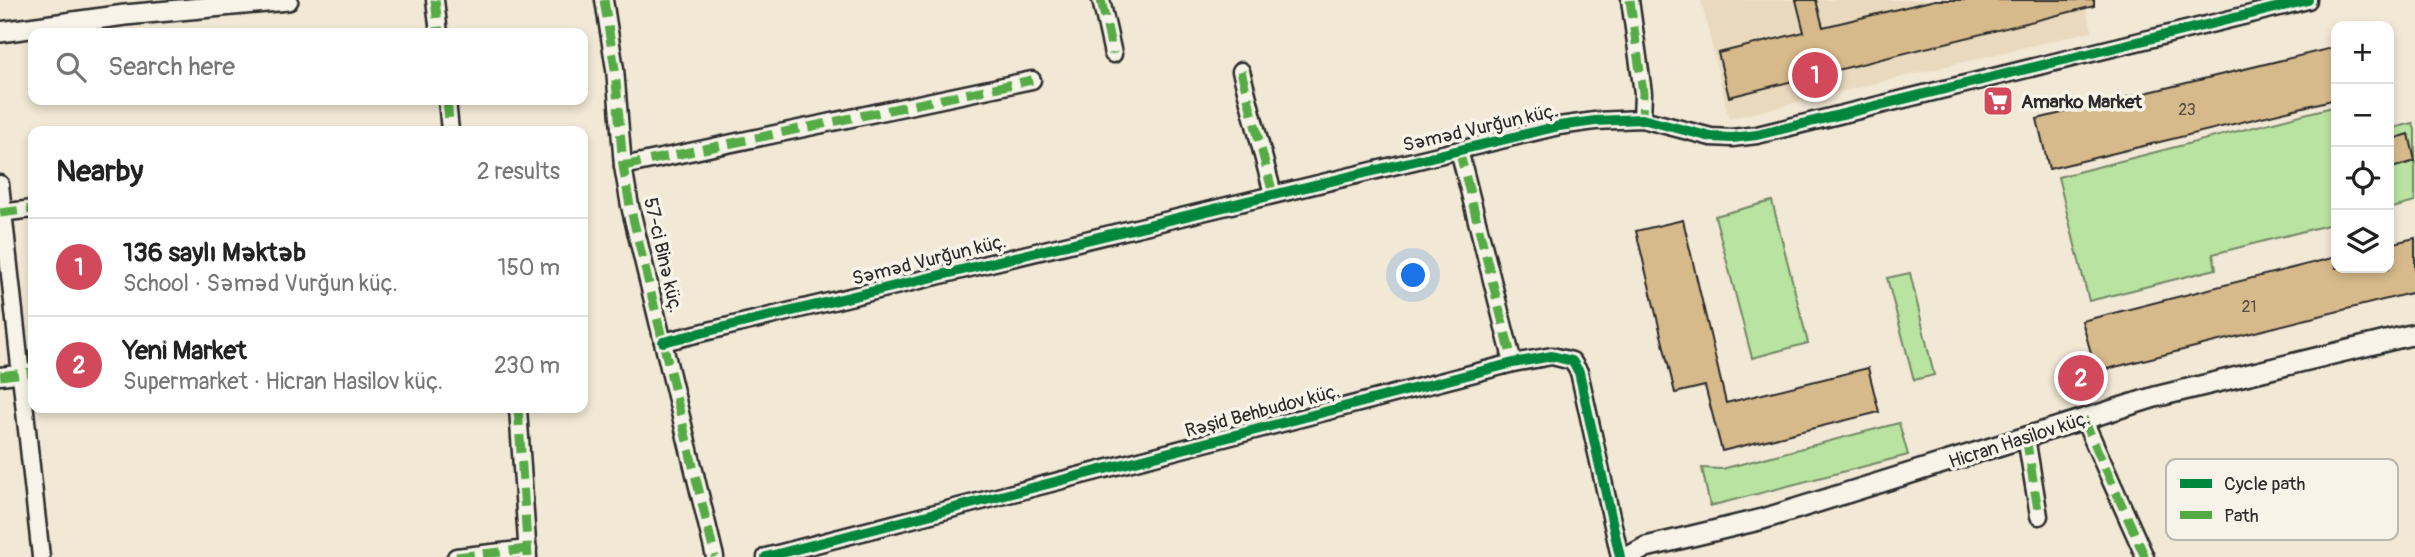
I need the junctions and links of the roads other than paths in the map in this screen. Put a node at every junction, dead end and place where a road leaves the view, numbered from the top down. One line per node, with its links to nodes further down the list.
1 (288, 0): 8 (street)
2 (435, 0): 9 (street)
3 (604, 0): 18 (street, 57-ci Binə küç.)
4 (1101, 0): 11 (street)
5 (1630, 0): 15 (street)
6 (2308, 0): 15 (street, Səməd Vurğun küç.)
7 (28, 28): 10 (street)
8 (29, 28)
9 (438, 28)
10 (0, 32)
11 (1113, 54)
12 (1241, 71): 20 (street)
13 (1032, 80): 18 (street)
14 (447, 105): 16 (street)
15 (1642, 119): 17 (street, Səməd Vurğun küç.)
16 (449, 126)
17 (1459, 150): 20 (street, Səməd Vurğun küç.); 25 (street)
18 (623, 166): 24 (street, 57-ci Binə küç.)
19 (0, 184): 22 (street)
20 (1273, 194): 24 (street, Səməd Vurğun küç.)
21 (28, 210): 22 (street)
22 (2, 213): 26 (street)
23 (2415, 334): 30 (street, Hicran Hasilov küç.)
24 (663, 342): 36 (street, 57-ci Binə küç.)
25 (1513, 363): 37 (street, Rəşid Behbudov küç.); 38 (street, Rəşid Behbudov küç.)
26 (28, 373): 27 (street)
27 (0, 376)
28 (31, 413): 34 (street)
29 (518, 413): 33 (street)
30 (2083, 418): 31 (street, Hicran Hasilov küç.); 40 (street)
31 (2026, 437): 32 (street); 39 (street, Hicran Hasilov küç.)
32 (2039, 516)
33 (528, 553): 35 (street)
34 (41, 557)
35 (456, 557)
36 (715, 557)
37 (766, 557)
38 (1620, 557)
39 (1628, 557)
40 (2145, 557)

